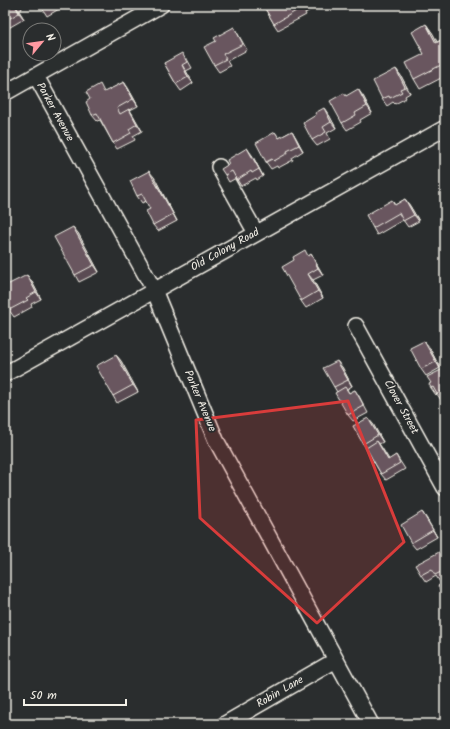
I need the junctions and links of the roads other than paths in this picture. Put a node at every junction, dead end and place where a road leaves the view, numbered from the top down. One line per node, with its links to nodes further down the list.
1 (161, 5): 2 (street)
2 (36, 76): 3 (street); 7 (street, Parker Avenue)
3 (5, 92)
4 (445, 128): 6 (street, Old Colony Road)
5 (219, 167): 6 (street)
6 (256, 233): 7 (street, Old Colony Road)
7 (154, 290): 9 (street, Old Colony Road); 11 (street, Parker Avenue)
8 (356, 326): 10 (street, Clover Street)
9 (5, 374)
10 (445, 488)
11 (336, 660): 12 (street, Robin Lane); 13 (street, Parker Avenue)
12 (225, 724)
13 (371, 724)

